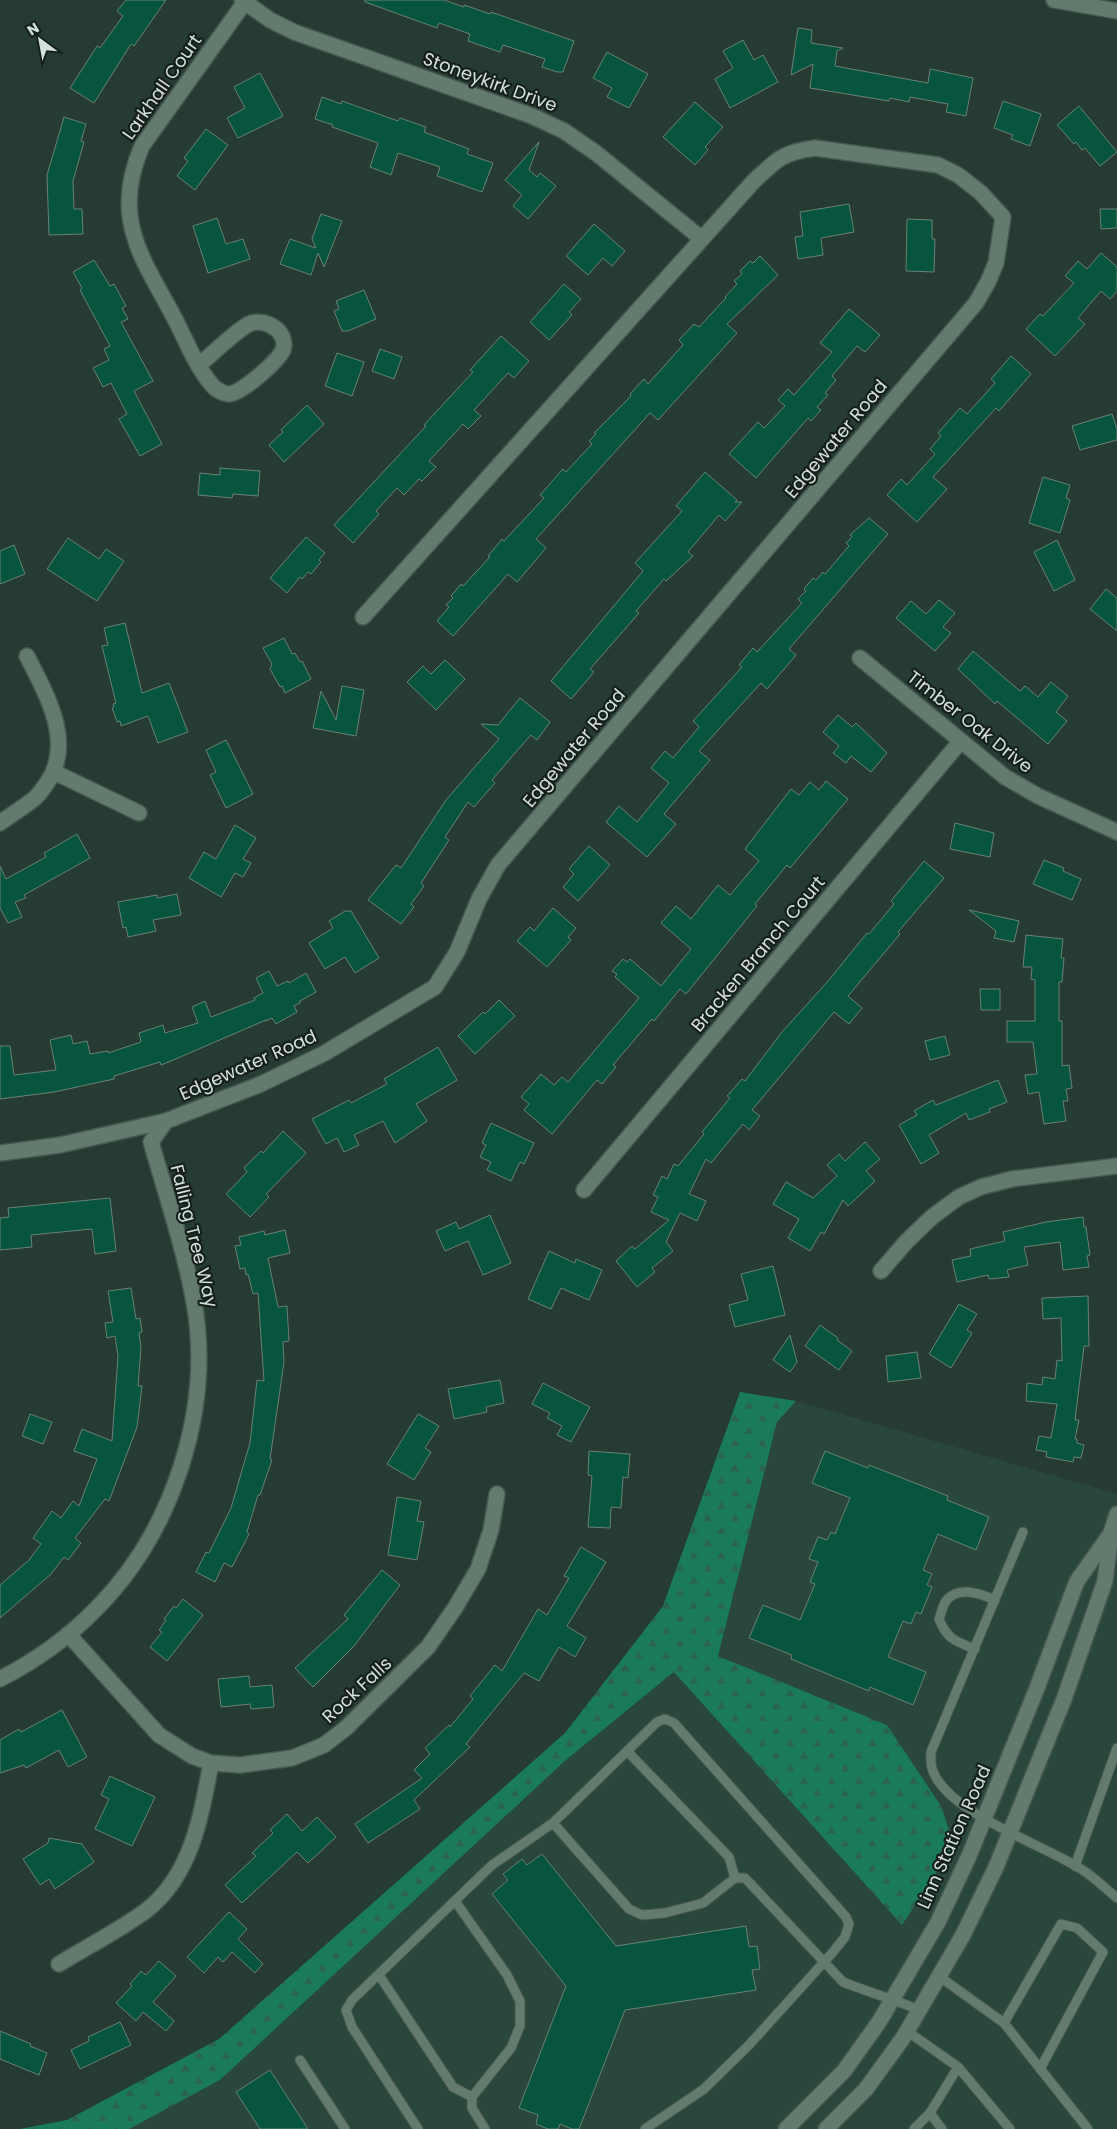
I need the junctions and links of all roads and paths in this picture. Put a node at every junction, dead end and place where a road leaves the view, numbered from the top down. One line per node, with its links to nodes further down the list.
1 (1054, 0): 3 (street)
2 (243, 1): 4 (street, Stoneykirk Drive); 5 (street, Larkhall Court)
3 (1117, 11)
4 (702, 239): 6 (street, Edgewater Road); 14 (street, Edgewater Road)
5 (199, 365): 5 (street, Larkhall Court)
6 (363, 617)
7 (27, 656): 10 (street)
8 (860, 658): 9 (street, Timber Oak Drive)
9 (960, 742): 13 (street, Timber Oak Drive); 17 (street, Bracken Branch Court)
10 (54, 772): 11 (street); 12 (street)
11 (139, 812)
12 (0, 823)
13 (1117, 832)
14 (166, 1121): 15 (street, Edgewater Road); 24 (street, Falling Tree Way)
15 (0, 1153)
16 (1117, 1166): 18 (street)
17 (584, 1190)
18 (881, 1271)
19 (497, 1494): 29 (street, Rock Falls)
20 (1117, 1514): 22 (street, Linn Station Road)
21 (1023, 1532): 23 (lane)
22 (1114, 1534): 30 (street, Linn Station Road); 32 (street, Linn Station Road)
23 (994, 1600): 25 (lane); 25 (lane)
24 (68, 1634): 26 (street, Falling Tree Way); 29 (street, Rock Falls)
25 (975, 1649): 30 (lane)
26 (0, 1679)
27 (1117, 1748): 33 (lane)
28 (627, 1751): 31 (lane); 34 (lane); 37 (lane)
29 (211, 1763): 38 (street)
30 (984, 1819): 32 (lane); 41 (street, Linn Station Road)
31 (553, 1823): 34 (lane); 36 (lane)
32 (1010, 1832): 33 (lane); 40 (street, Linn Station Road)
33 (1075, 1866): 35 (lane)
34 (735, 1878): 37 (lane)
35 (1116, 1895)
36 (455, 1901): 39 (lane); 48 (lane)
37 (824, 1963): 41 (lane); 53 (lane)
38 (60, 1964)
39 (379, 1975): 48 (lane); 51 (lane)
40 (940, 1977): 42 (street, Linn Station Road); 43 (lane)
41 (893, 1998): 42 (lane); 54 (street, Linn Station Road)
42 (919, 2010): 44 (street, Linn Station Road)
43 (1004, 2023): 47 (lane); 47 (lane)
44 (907, 2031): 46 (lane); 55 (street, Linn Station Road)
45 (300, 2060): 50 (lane)
46 (958, 2067): 49 (lane); 58 (lane)
47 (1040, 2069): 59 (lane)
48 (472, 2097): 52 (lane)
49 (930, 2113): 56 (lane); 57 (lane)
50 (345, 2129)
51 (418, 2129)
52 (485, 2129)
53 (645, 2129)
54 (786, 2129)
55 (826, 2129)
56 (914, 2129)
57 (942, 2129)
58 (1010, 2129)
59 (1088, 2129)

